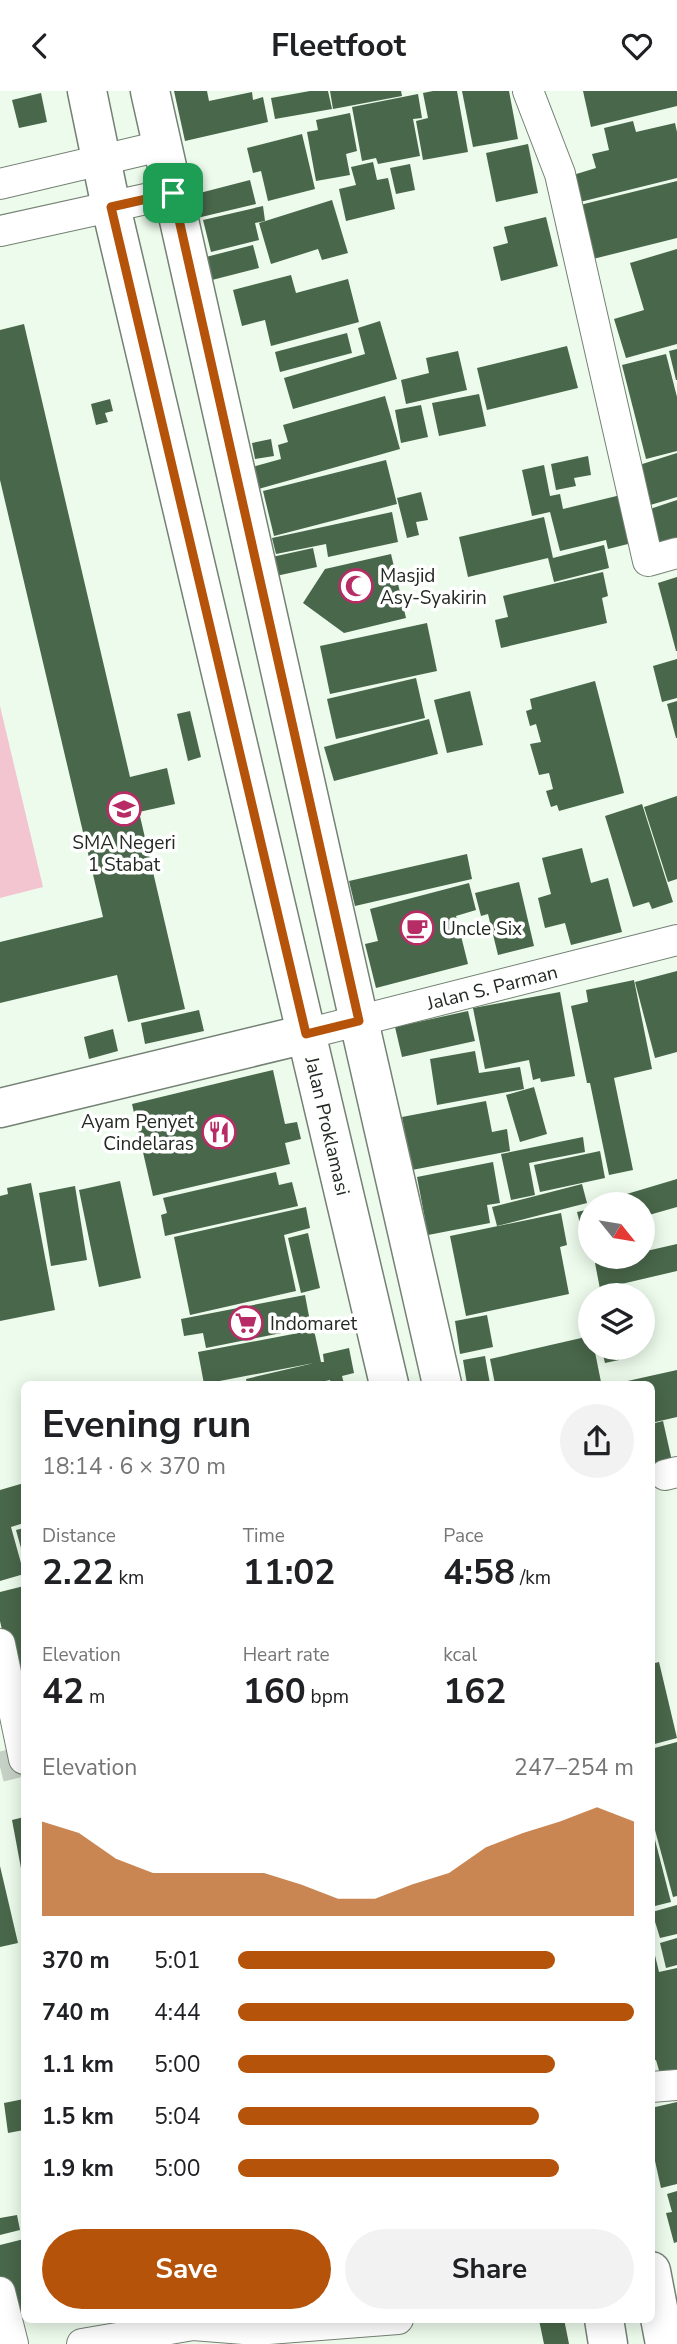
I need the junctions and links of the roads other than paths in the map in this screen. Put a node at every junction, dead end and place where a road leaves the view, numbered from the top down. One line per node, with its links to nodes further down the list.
1 (87, 91): 5 (street, Jalan Proklamasi)
2 (150, 91): 4 (street)
3 (528, 91): 10 (street)
4 (161, 146): 5 (street); 7 (street)
5 (102, 161): 6 (street); 8 (street, Jalan Proklamasi)
6 (0, 184)
7 (173, 193): 8 (street); 12 (street)
8 (111, 207): 9 (street); 13 (street, Jalan Proklamasi)
9 (0, 231)
10 (677, 553)
11 (677, 940): 12 (street, Jalan S. Parman)
12 (359, 1021): 13 (street, Jalan S. Parman); 16 (street)
13 (306, 1034): 14 (street); 15 (street, Jalan Proklamasi)
14 (0, 1108)
15 (388, 1381)
16 (441, 1381)
17 (0, 1644): 18 (street)
18 (21, 1745)
19 (677, 2085): 20 (street)
20 (655, 2087)
21 (0, 2292): 26 (street)
22 (655, 2292): 29 (street)
23 (346, 2323): 25 (street)
24 (605, 2323): 28 (street)
25 (193, 2329): 27 (street)
26 (13, 2344)
27 (82, 2344)
28 (608, 2344)
29 (665, 2344)

